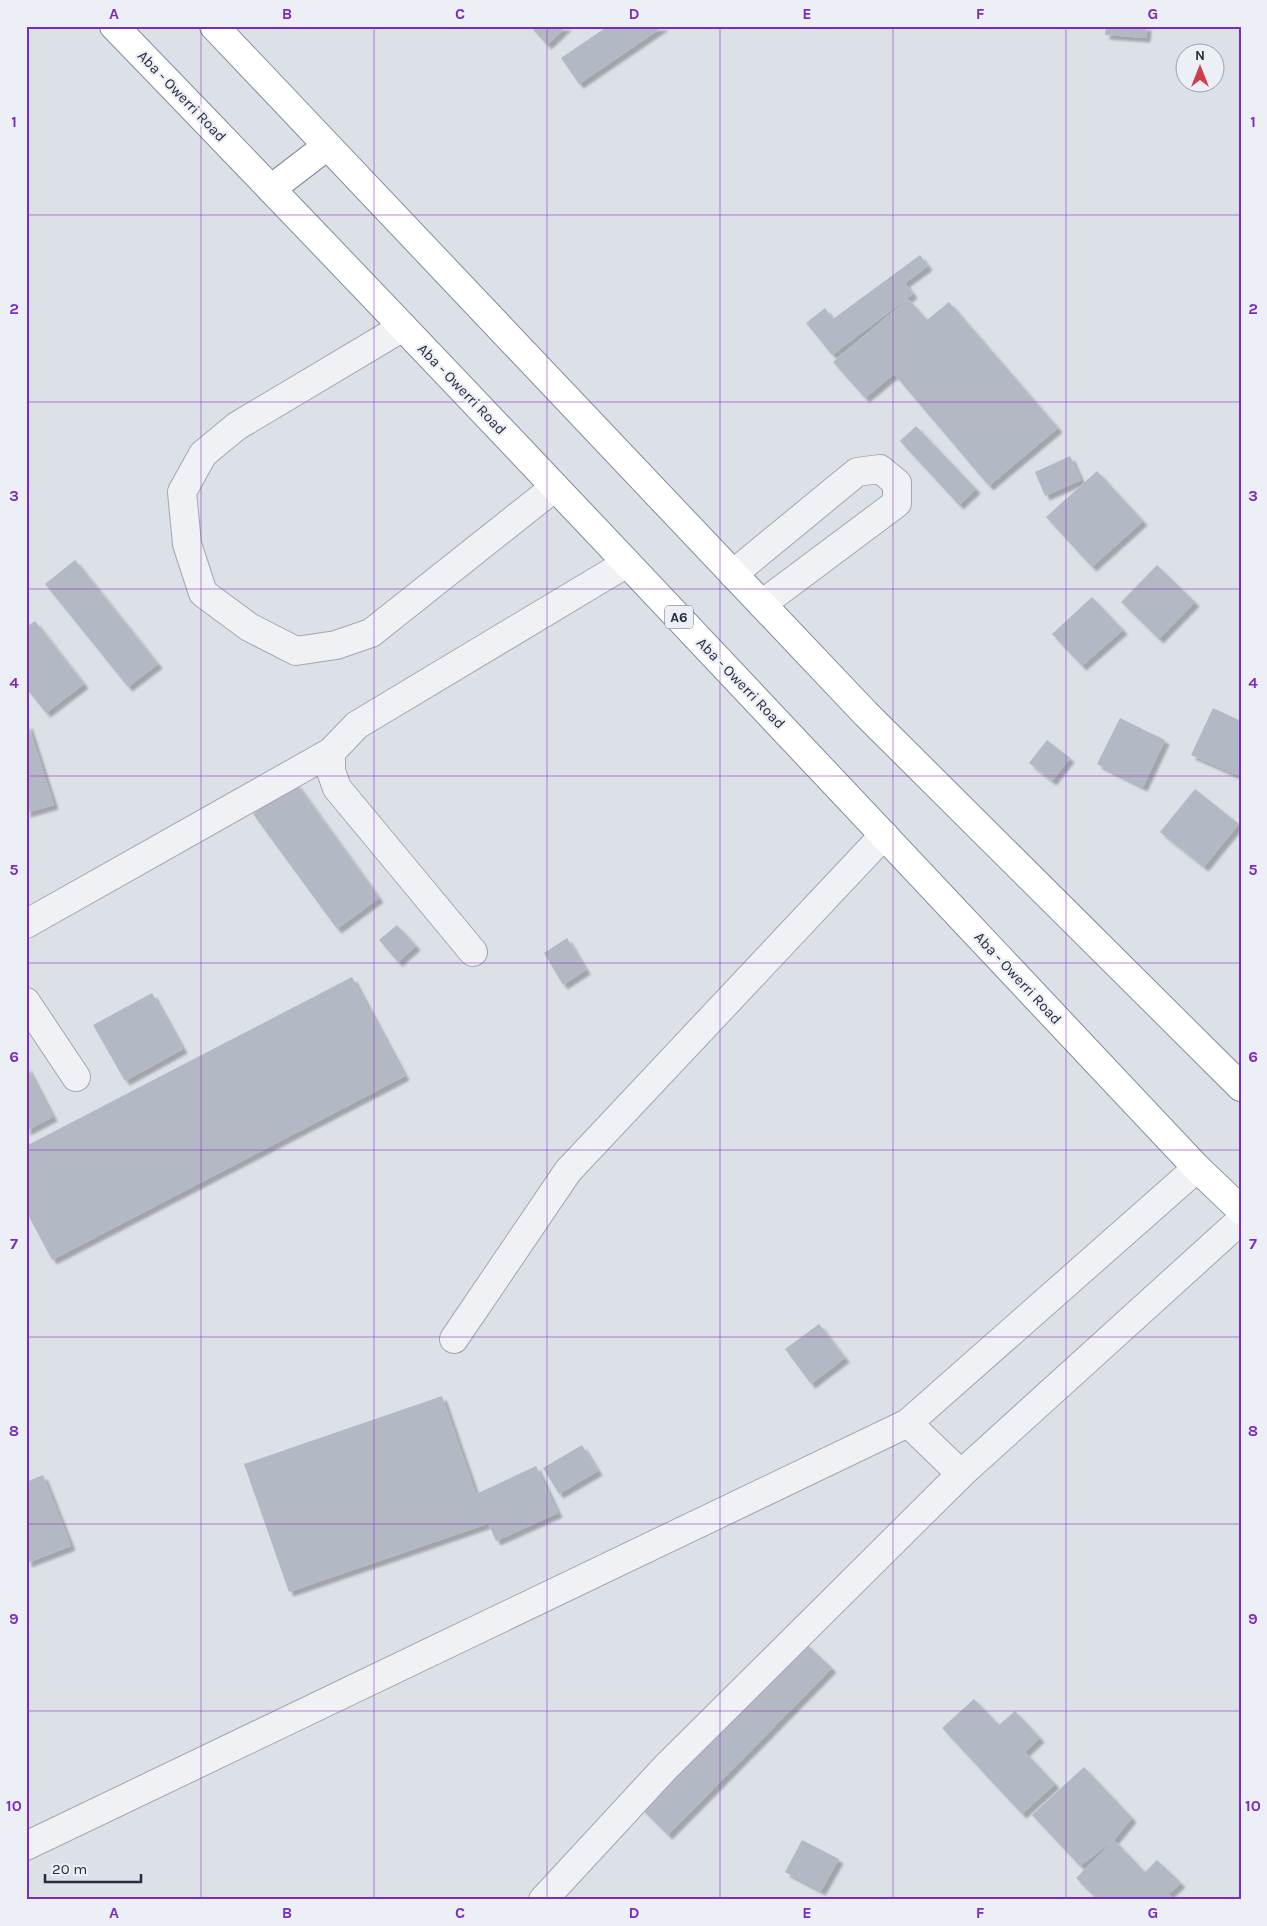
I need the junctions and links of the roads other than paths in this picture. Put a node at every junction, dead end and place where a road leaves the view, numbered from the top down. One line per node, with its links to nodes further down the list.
1 (114, 26): 4 (highway, Aba - Owerri Road / A6)
2 (214, 26): 3 (highway)
3 (327, 146): 4 (highway); 8 (highway)
4 (271, 189): 5 (highway, Aba - Owerri Road / A6)
5 (403, 327): 6 (highway, Aba - Owerri Road / A6); 6 (lane)
6 (555, 487): 7 (highway, Aba - Owerri Road / A6)
7 (627, 563): 10 (lane); 11 (highway, Aba - Owerri Road / A6)
8 (733, 574): 9 (highway); 9 (lane)
9 (762, 604): 16 (highway)
10 (332, 752): 12 (lane); 13 (lane)
11 (884, 835): 17 (highway, Aba - Owerri Road / A6); 20 (lane)
12 (26, 924)
13 (473, 952)
14 (26, 1002): 15 (lane)
15 (76, 1077)
16 (1241, 1087)
17 (1197, 1168): 18 (highway, Aba - Owerri Road / A6); 21 (lane)
18 (1241, 1210)
19 (1241, 1220): 22 (lane)
20 (454, 1339)
21 (908, 1423): 22 (lane); 23 (lane)
22 (961, 1474): 24 (lane)
23 (26, 1846)
24 (543, 1900)

